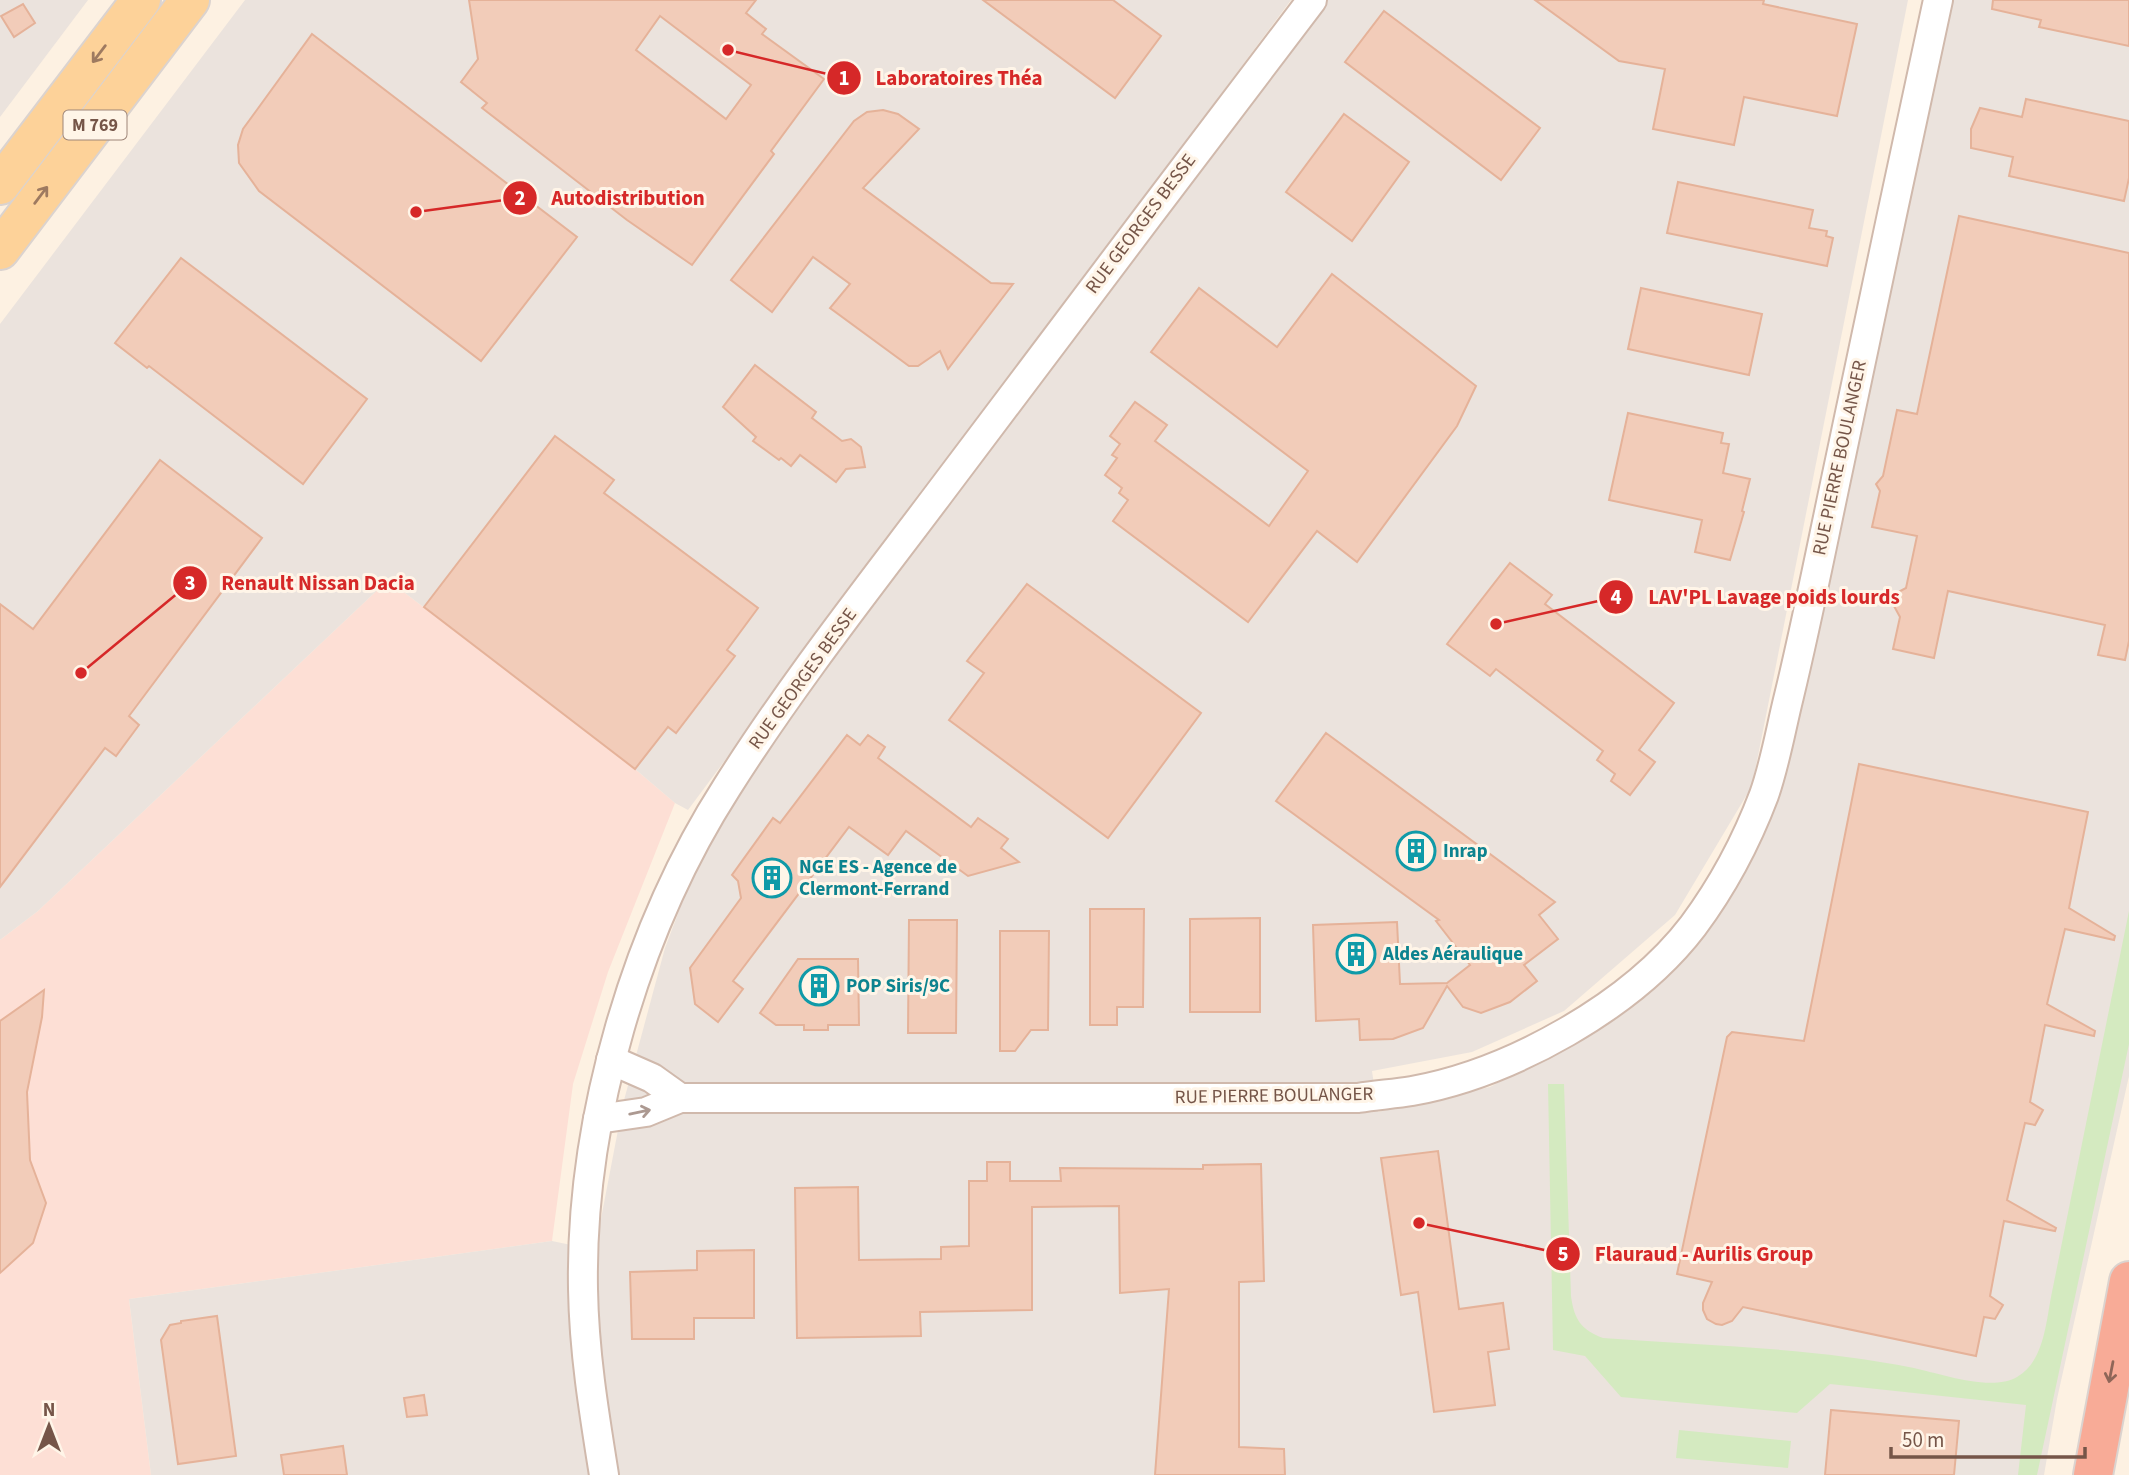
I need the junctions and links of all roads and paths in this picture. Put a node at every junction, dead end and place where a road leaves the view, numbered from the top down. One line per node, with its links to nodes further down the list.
1 (141, 0): 5 (main road, M 769, one-way to 5)
2 (190, 0): 6 (main road, M 769, one-way to 2)
3 (1311, 0): 7 (street, RUE GEORGES BESSE)
4 (1938, 0): 8 (street, RUE PIERRE BOULANGER)
5 (0, 185)
6 (0, 250)
7 (611, 1060): 8 (street); 9 (street, RUE GEORGES BESSE)
8 (680, 1098): 9 (street, RUE PIERRE BOULANGER, one-way to 8)
9 (598, 1119): 11 (street, RUE GEORGES BESSE)
10 (2129, 1281): 12 (highway, one-way to 12)
11 (604, 1475)
12 (2093, 1475)

